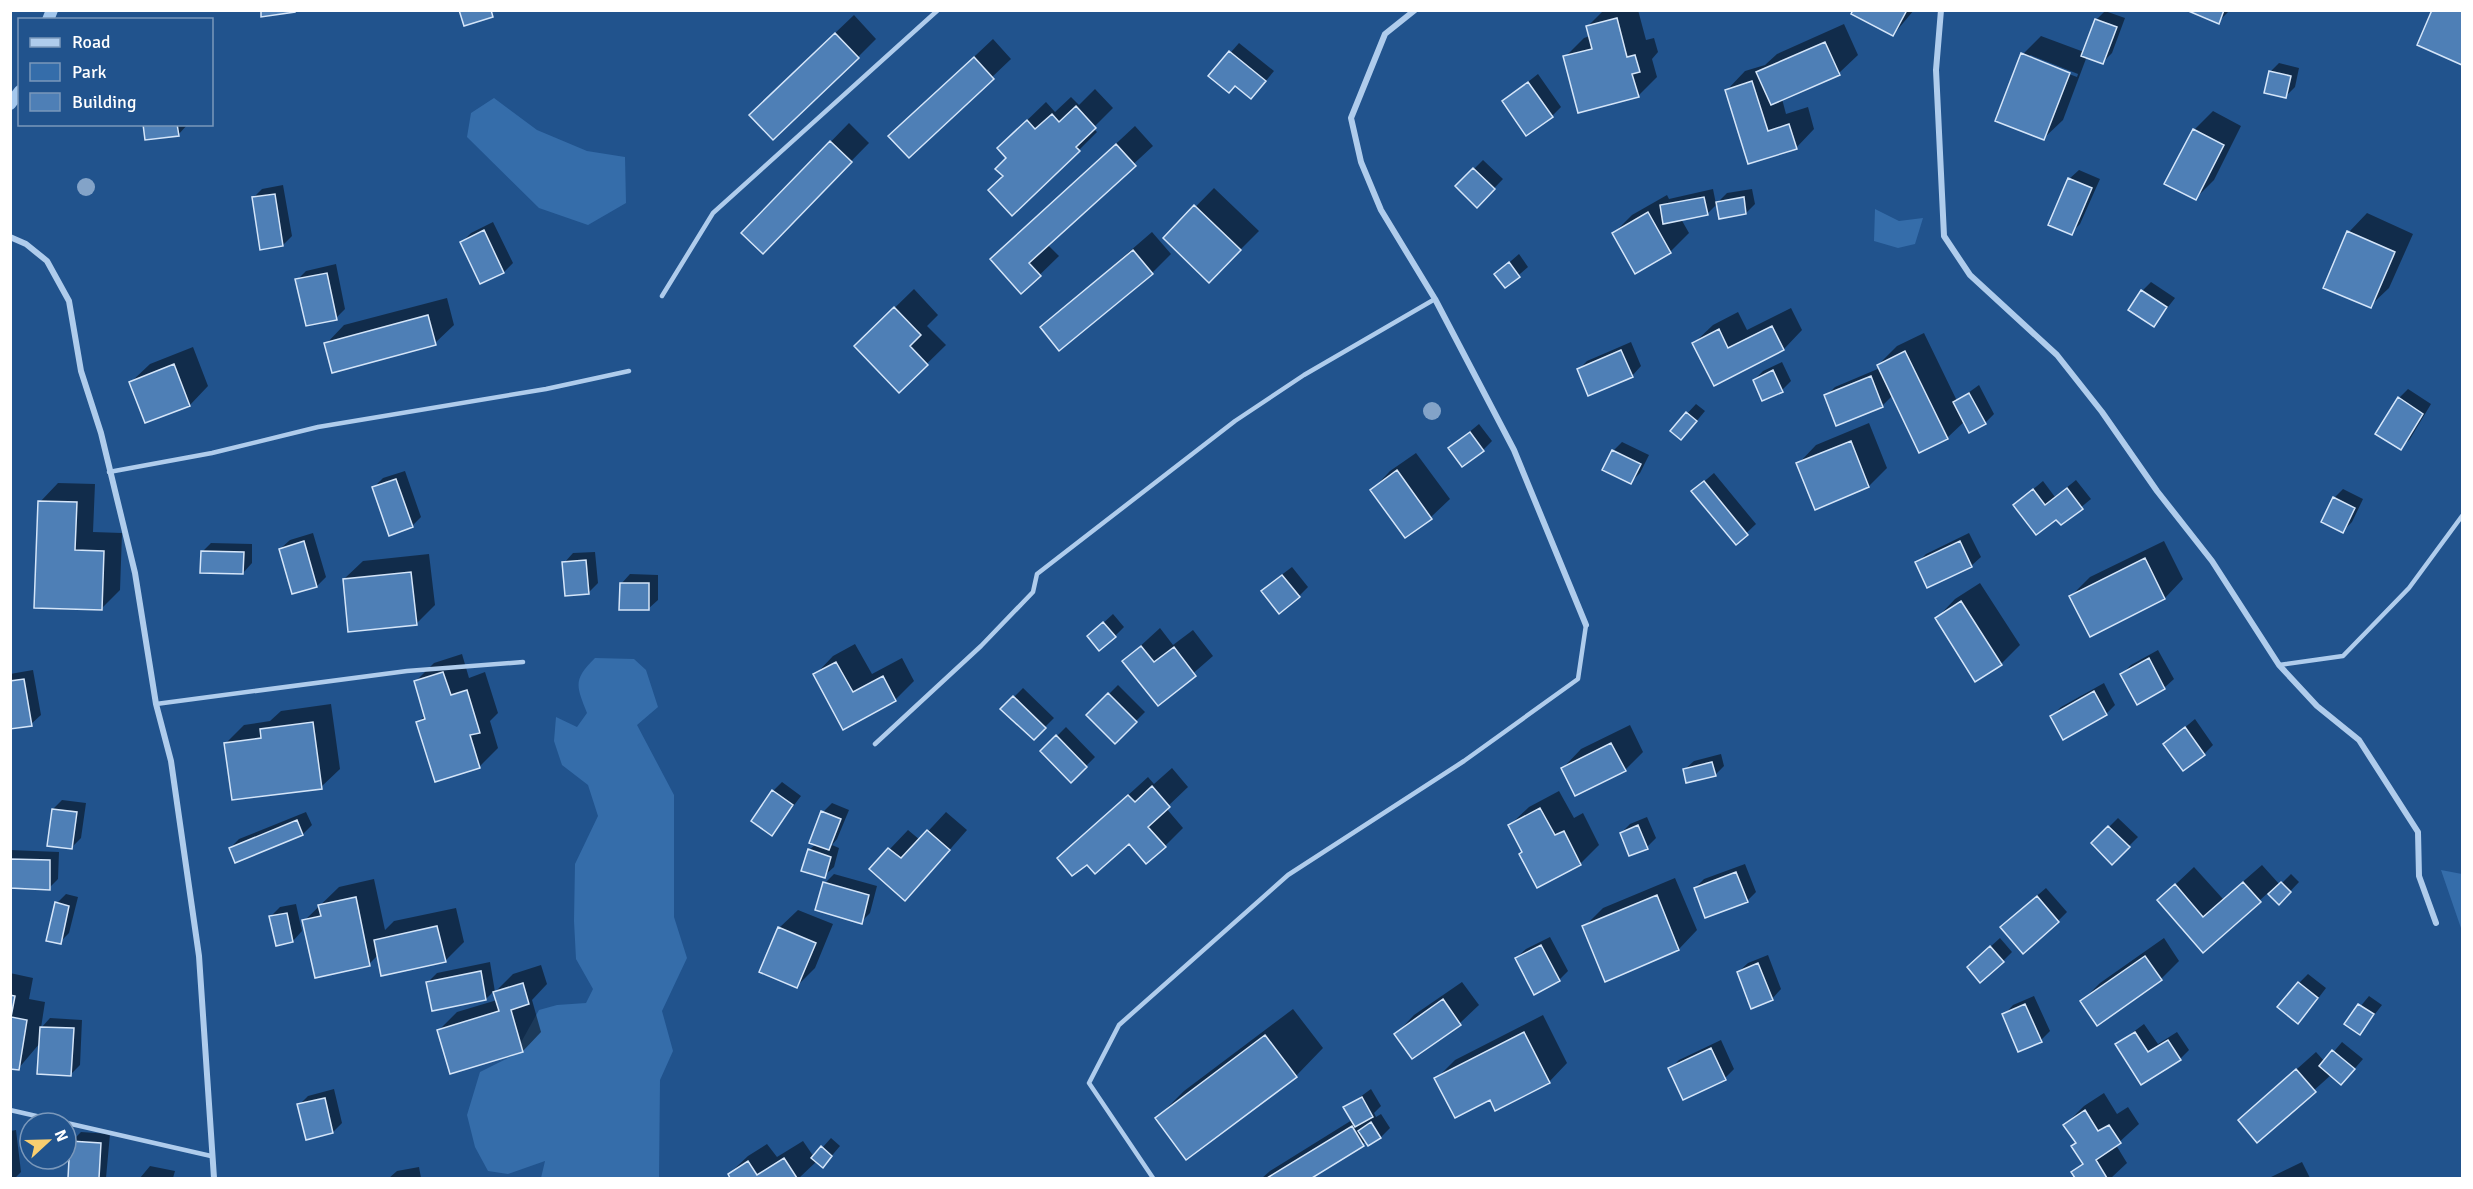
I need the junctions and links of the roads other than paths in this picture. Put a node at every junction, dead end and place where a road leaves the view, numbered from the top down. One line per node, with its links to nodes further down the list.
1 (938, 10): 5 (lane)
2 (1415, 10): 6 (street)
3 (1941, 10): 12 (street)
4 (10, 237): 8 (street)
5 (662, 296)
6 (1435, 299): 10 (street); 14 (lane)
7 (629, 371): 8 (lane)
8 (109, 472): 13 (street)
9 (2463, 516): 12 (lane)
10 (1586, 625): 19 (lane)
11 (523, 662): 13 (lane)
12 (2279, 665): 15 (street)
13 (156, 704): 17 (street)
14 (875, 744)
15 (2436, 923)
16 (10, 1110): 17 (lane)
17 (211, 1156): 18 (street)
18 (214, 1179)
19 (1153, 1179)

